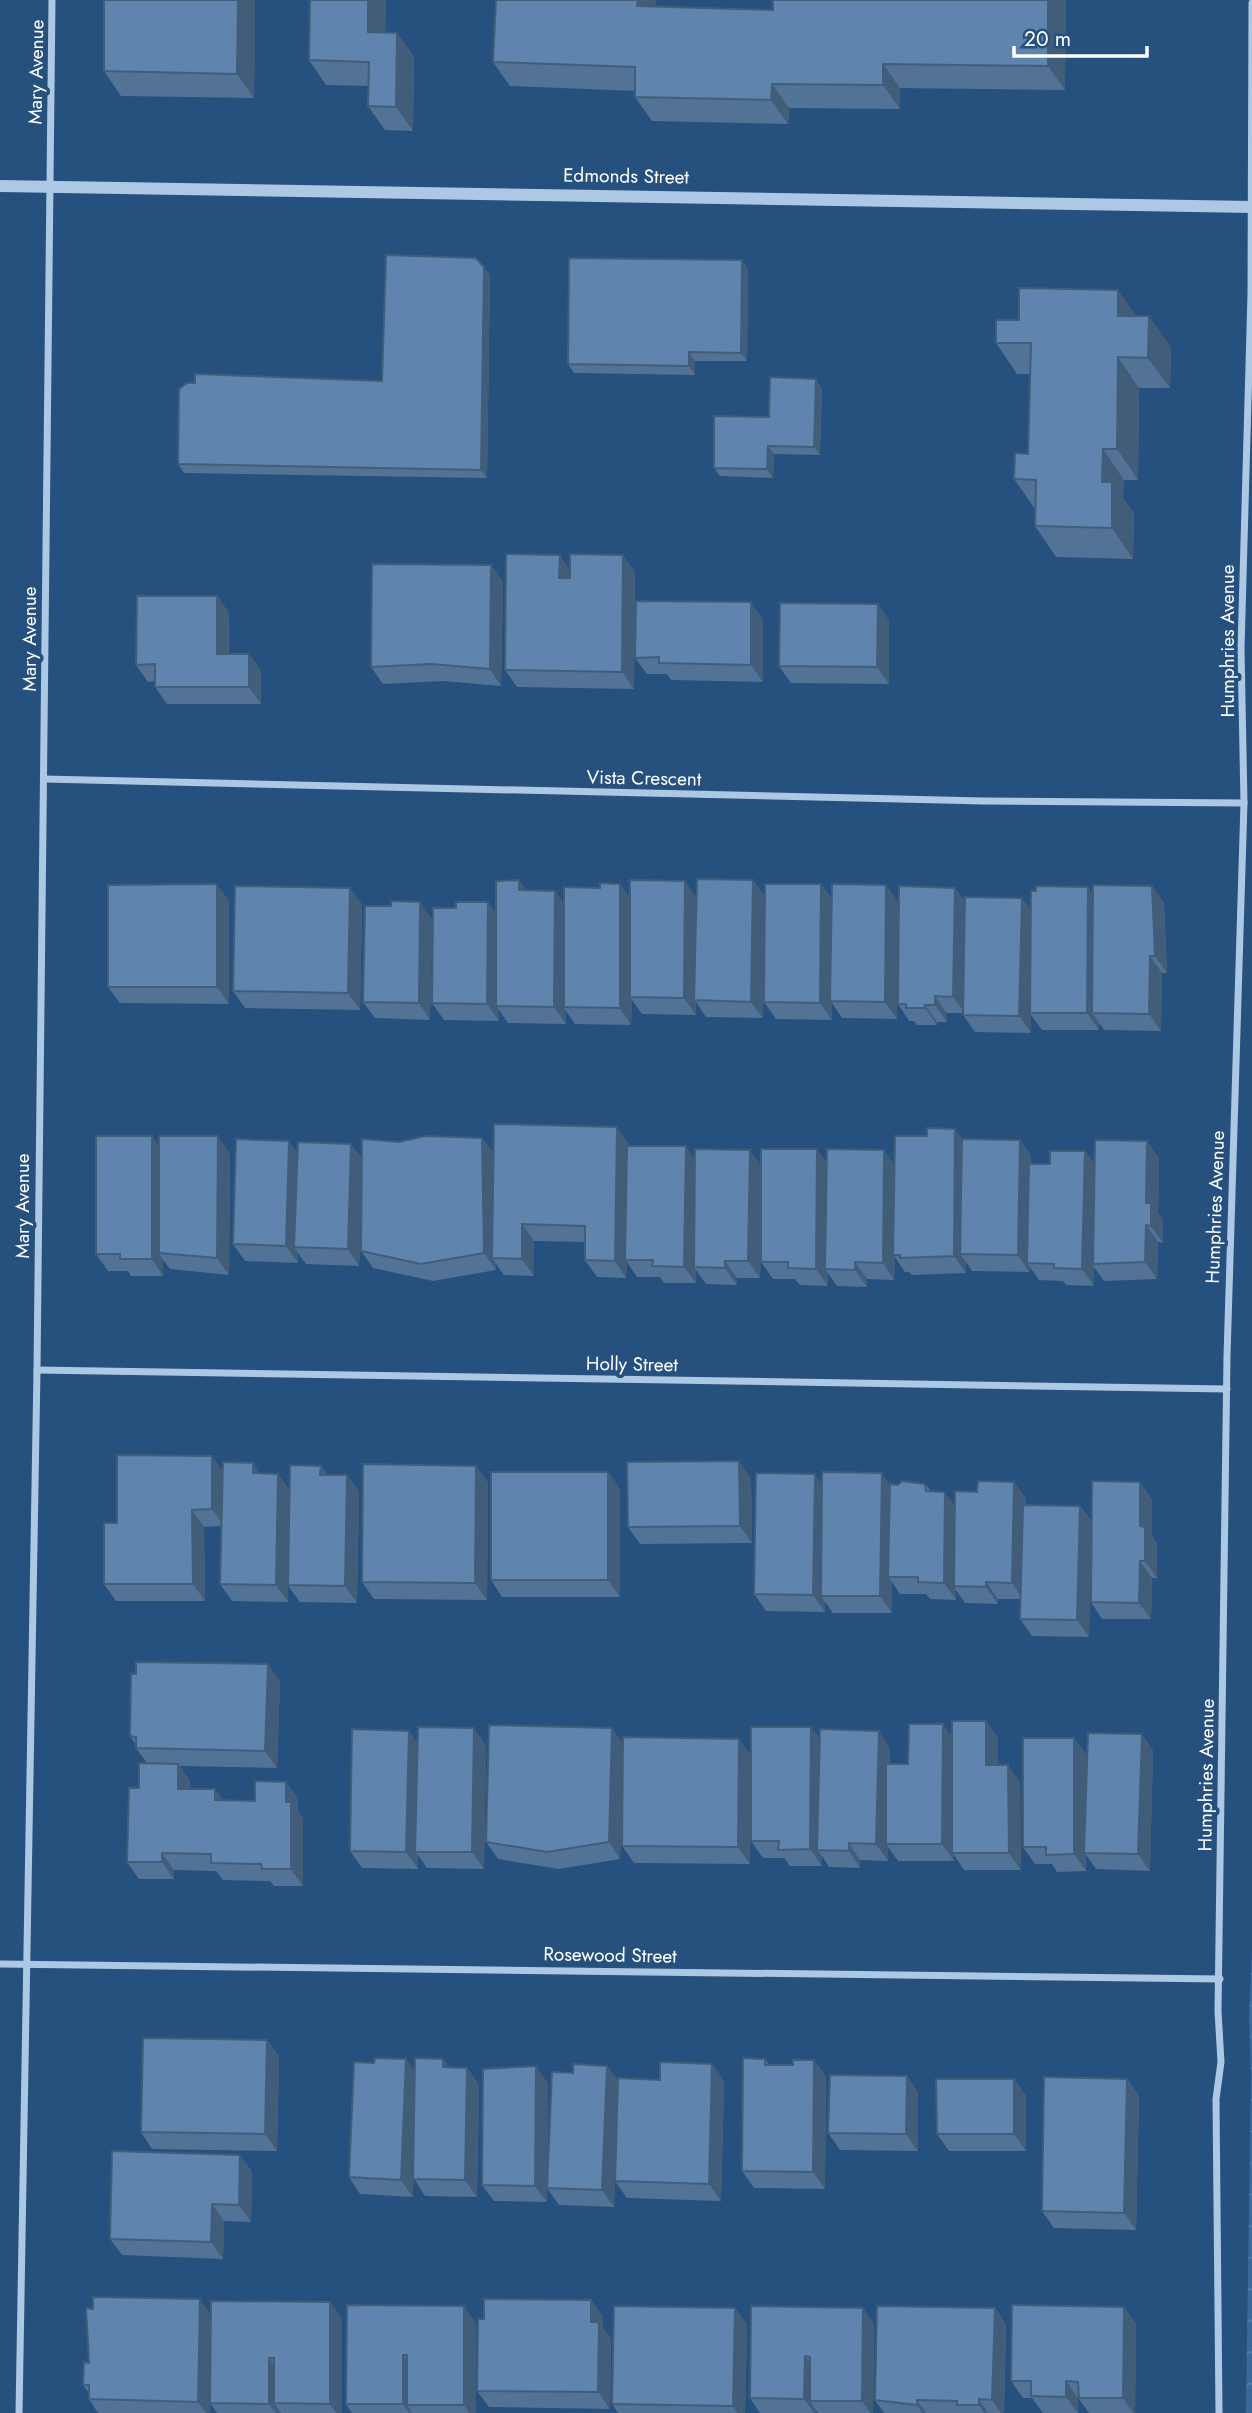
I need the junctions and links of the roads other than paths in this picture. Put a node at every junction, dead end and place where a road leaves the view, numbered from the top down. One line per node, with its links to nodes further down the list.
1 (52, 0): 4 (street, Mary Avenue)
2 (1252, 3): 5 (street, Humphries Avenue)
3 (0, 186): 4 (street, Edmonds Street)
4 (49, 187): 5 (street, Edmonds Street); 6 (street, Mary Avenue)
5 (1251, 207): 7 (street, Humphries Avenue)
6 (44, 779): 7 (street, Vista Crescent); 8 (street, Mary Avenue)
7 (1244, 803): 9 (street, Humphries Avenue)
8 (37, 1370): 9 (street, Holly Street); 11 (street, Mary Avenue)
9 (1227, 1389): 12 (street, Humphries Avenue)
10 (0, 1964): 11 (street, Rosewood Street)
11 (26, 1965): 12 (street, Rosewood Street); 13 (street, Mary Avenue)
12 (1220, 1979): 14 (street, Humphries Avenue)
13 (19, 2413)
14 (1219, 2413)

